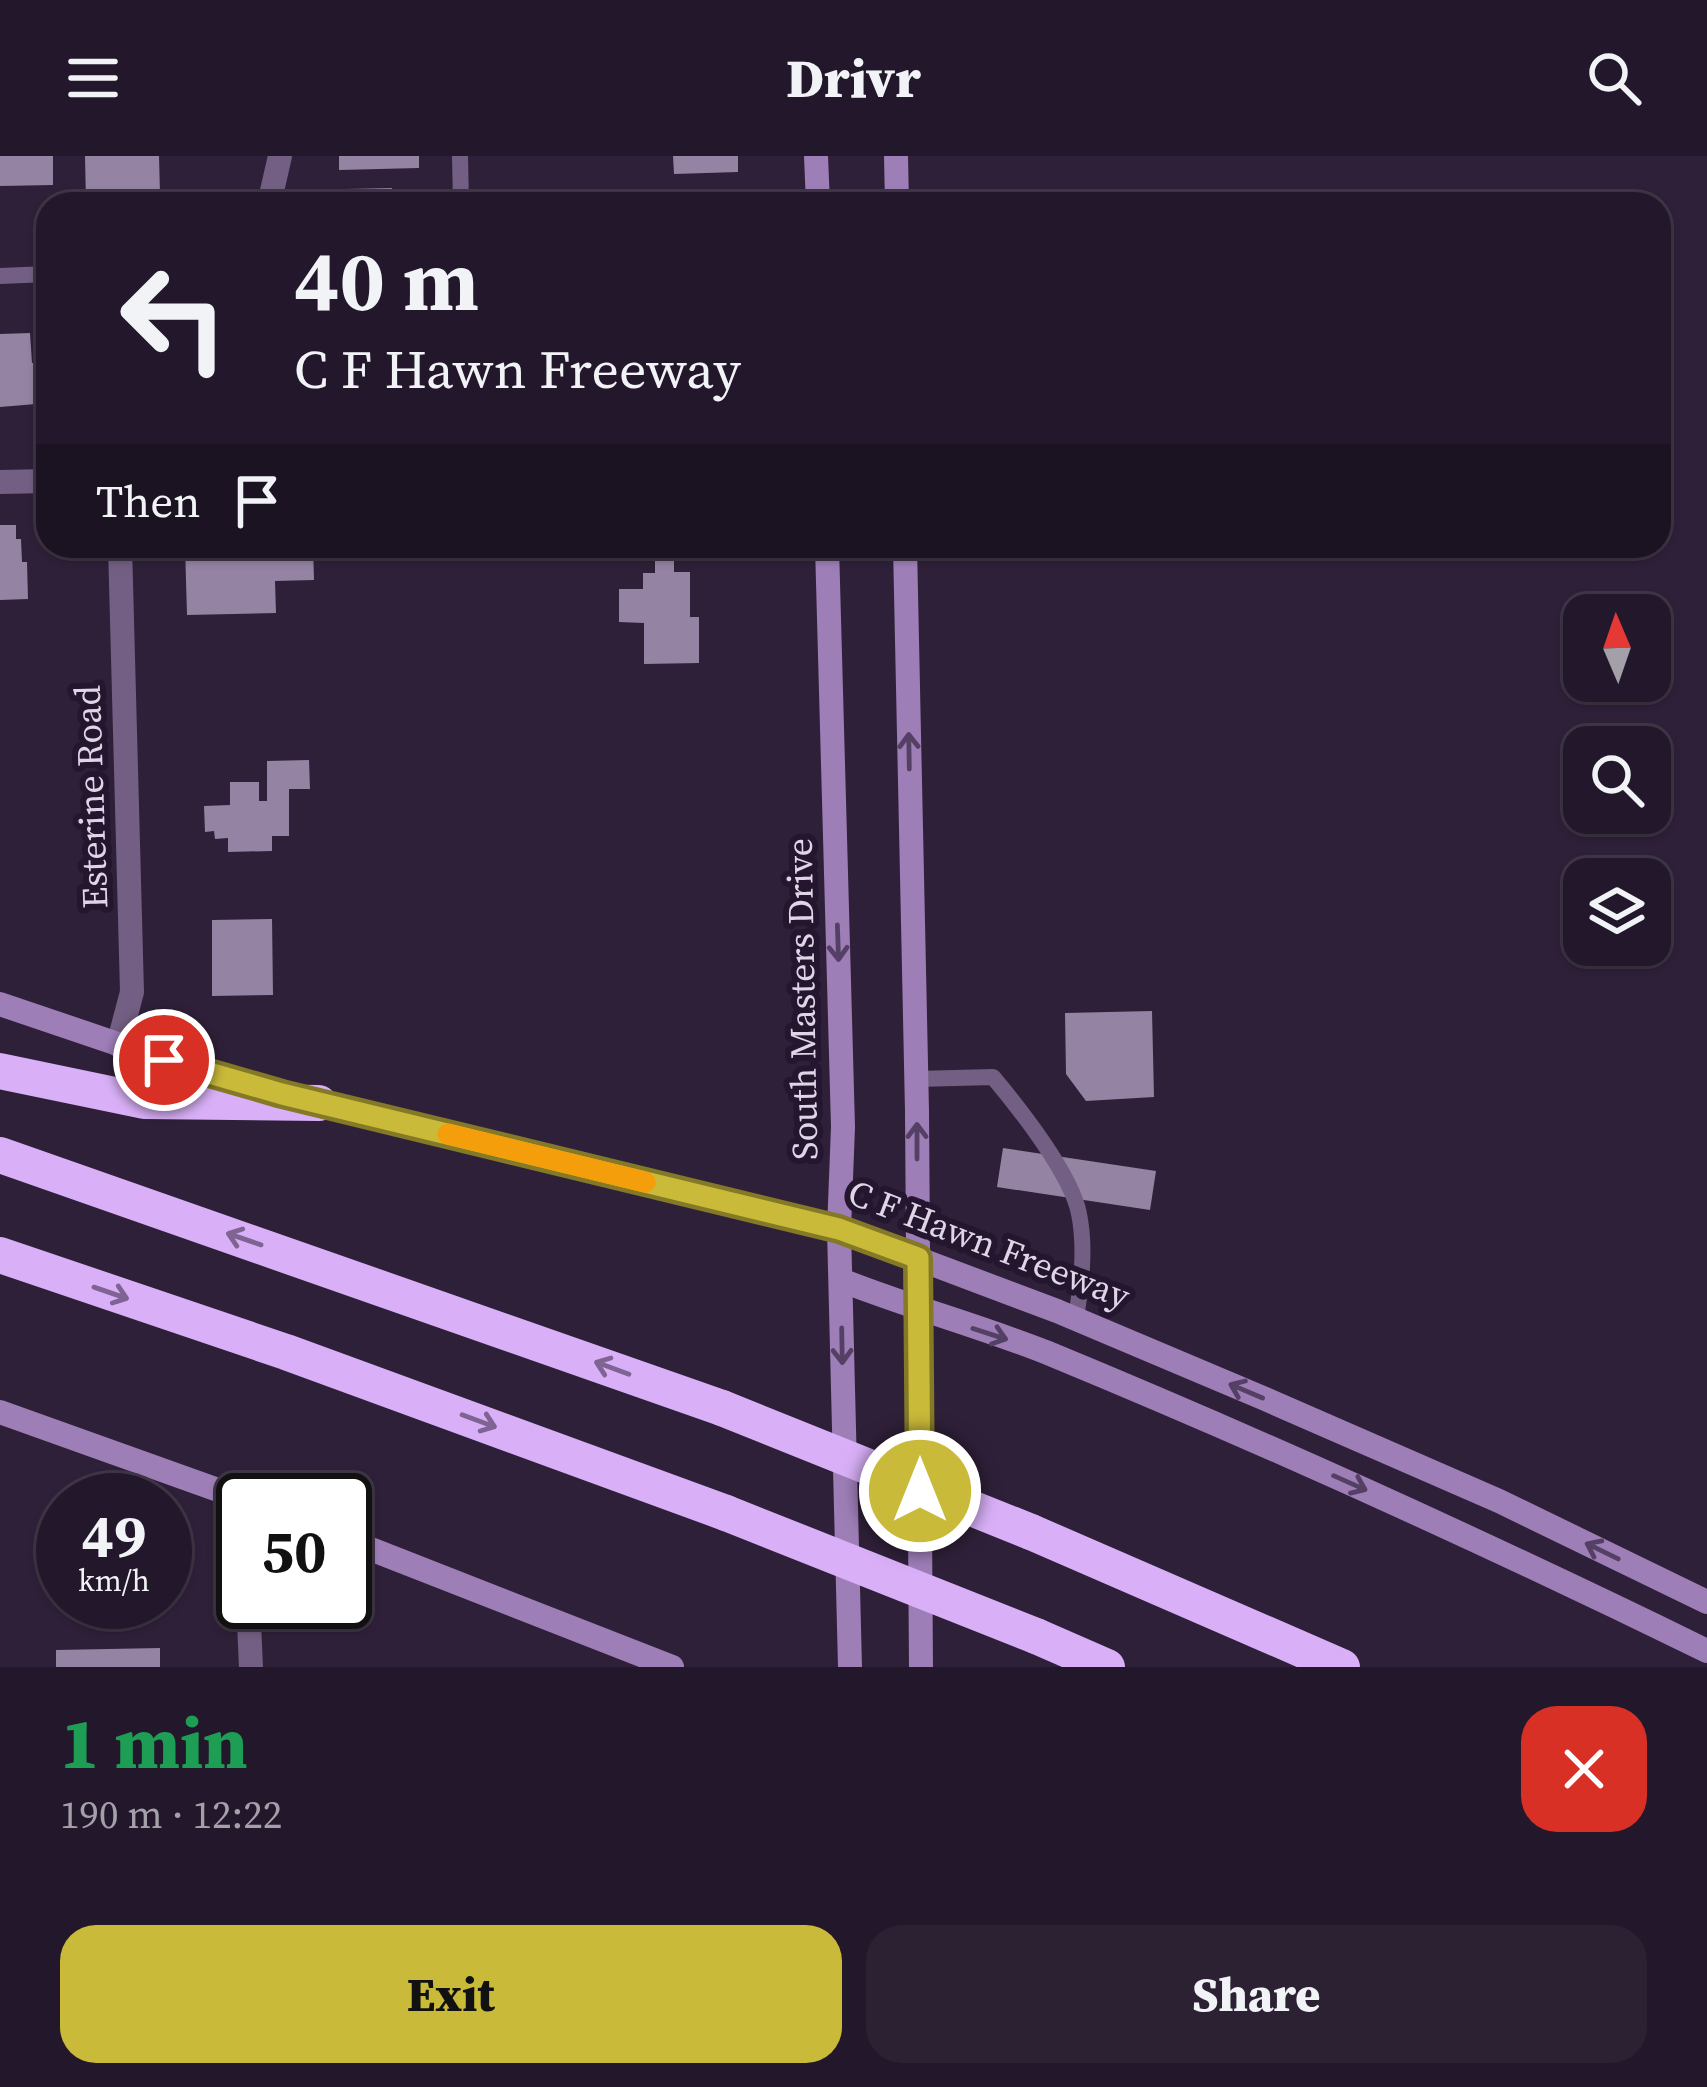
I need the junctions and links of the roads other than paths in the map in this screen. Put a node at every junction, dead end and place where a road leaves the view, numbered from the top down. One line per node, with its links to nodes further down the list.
1 (280, 156): 5 (street)
2 (460, 156): 6 (lane)
3 (816, 156): 7 (main road)
4 (896, 156): 8 (main road)
5 (272, 192)
6 (461, 192)
7 (818, 192)
8 (897, 192)
9 (36, 274): 10 (lane)
10 (0, 276)
11 (36, 481): 12 (street)
12 (0, 482)
13 (120, 558): 17 (street, Esterine Road)
14 (827, 558): 22 (main road, South Masters Drive, one-way to 22)
15 (904, 558): 19 (main road, one-way to 15)
16 (0, 1004): 17 (main road, C F Hawn Freeway)
17 (118, 1045): 20 (main road, C F Hawn Freeway)
18 (0, 1070): 20 (highway)
19 (916, 1078): 24 (main road, one-way to 19); 27 (lane)
20 (319, 1103): 22 (main road, C F Hawn Freeway)
21 (0, 1155): 39 (highway, one-way to 21, bridge)
22 (839, 1229): 24 (main road, C F Hawn Freeway); 25 (main road, South Masters Drive)
23 (0, 1255): 38 (highway, one-way to 38, bridge)
24 (918, 1258): 26 (main road); 27 (main road, C F Hawn Freeway)
25 (841, 1280): 26 (main road); 36 (main road, South Masters Drive, one-way to 36)
26 (918, 1310): 33 (main road, one-way to 33); 37 (main road)
27 (1076, 1319): 31 (main road, C F Hawn Freeway, one-way to 27)
28 (0, 1412): 29 (main road)
29 (216, 1489)
30 (372, 1550): 35 (main road)
31 (1707, 1602)
32 (249, 1629): 34 (street)
33 (1707, 1651)
34 (251, 1667)
35 (672, 1667)
36 (850, 1667)
37 (922, 1667)
38 (1107, 1667)
39 (1342, 1667)

